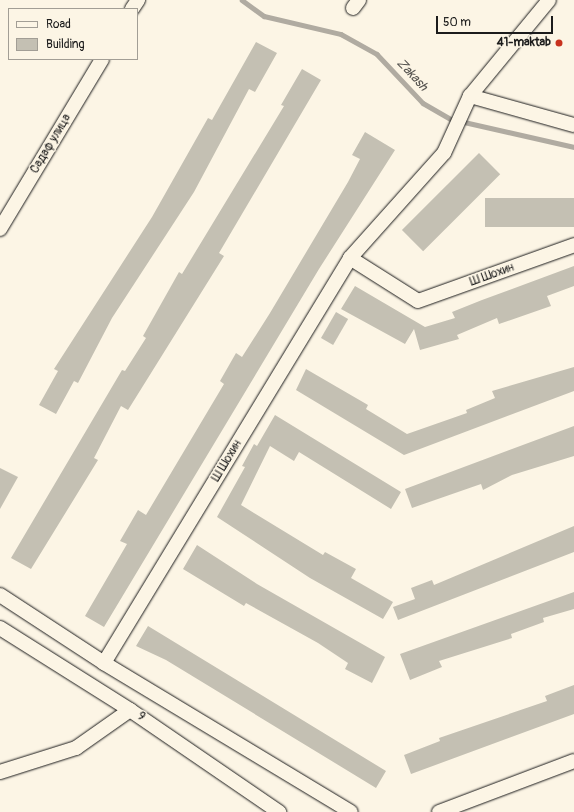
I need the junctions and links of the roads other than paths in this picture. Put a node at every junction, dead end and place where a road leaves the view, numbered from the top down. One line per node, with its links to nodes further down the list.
1 (549, 0): 3 (street)
2 (101, 60): 5 (street, Садаф улица)
3 (470, 96): 4 (street); 7 (street, Ш Шохин)
4 (574, 125)
5 (0, 229)
6 (574, 246): 7 (street, Ш Шохин)
7 (350, 258): 10 (street, Ш Шохин)
8 (0, 595): 10 (street)
9 (0, 628): 11 (street, 9)
10 (104, 663): 15 (street)
11 (130, 710): 13 (street); 14 (street, 9)
12 (574, 760): 16 (street)
13 (0, 772)
14 (280, 812)
15 (351, 812)
16 (439, 812)

